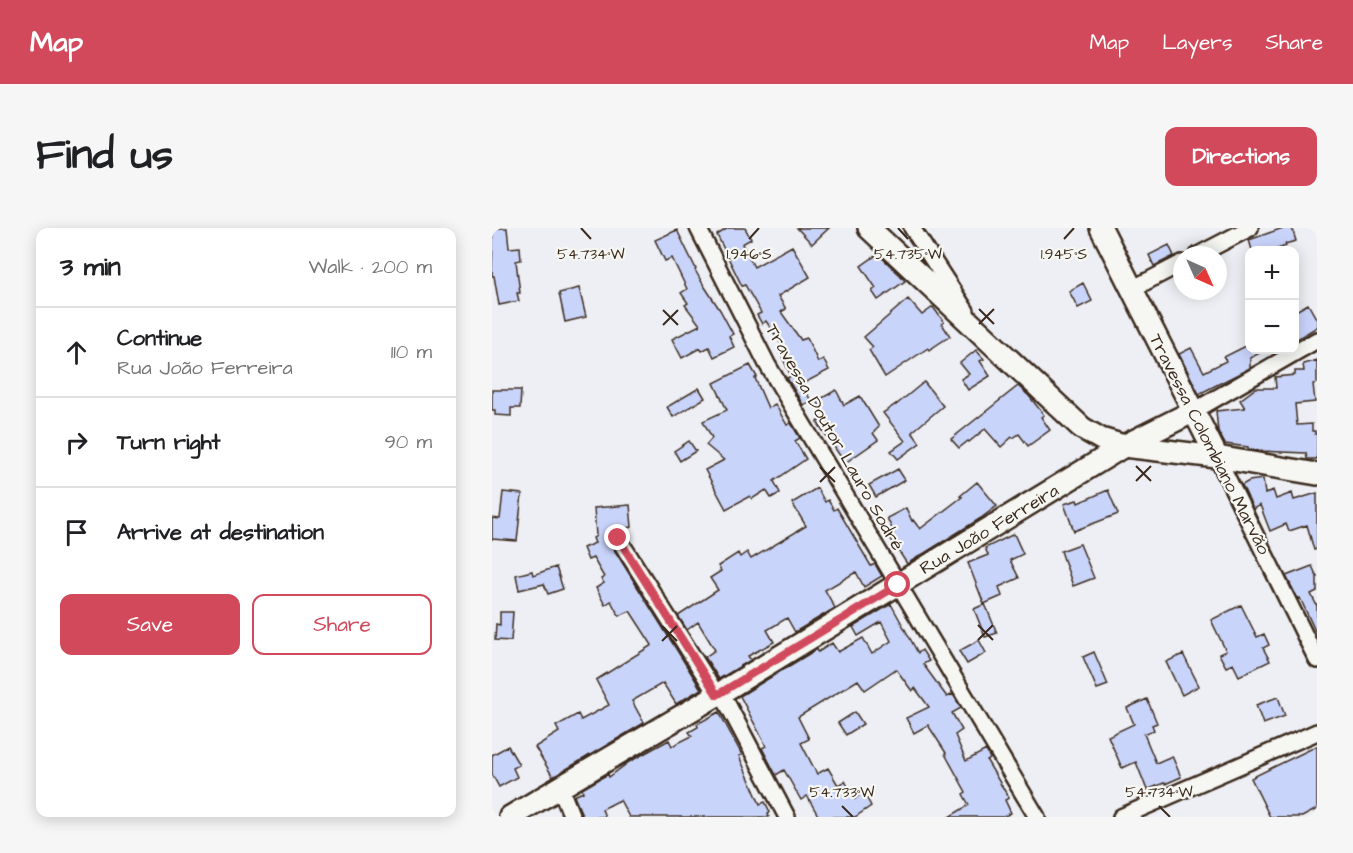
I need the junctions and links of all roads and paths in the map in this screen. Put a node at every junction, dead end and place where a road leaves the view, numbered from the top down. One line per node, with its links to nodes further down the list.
1 (698, 228): 16 (street, Travessa Doutor Lauro Sodré)
2 (869, 228): 9 (street)
3 (912, 228): 9 (street)
4 (1101, 228): 8 (street, Travessa Colombiano Marvão)
5 (1250, 228): 6 (street)
6 (1215, 246)
7 (1173, 268): 8 (street)
8 (1131, 289): 11 (street, Travessa Colombiano Marvão)
9 (978, 331): 12 (street)
10 (1317, 340): 11 (street, Rua João Ferreira)
11 (1194, 411): 12 (street, Rua João Ferreira); 13 (street, Travessa Colombiano Marvão)
12 (1124, 446): 13 (street); 16 (street, Rua João Ferreira)
13 (1217, 457): 14 (street); 17 (street, Travessa Colombiano Marvão)
14 (1317, 474)
15 (618, 538): 18 (street)
16 (898, 585): 18 (street, Rua João Ferreira); 24 (street, Travessa Doutor Lauro Sodré)
17 (1317, 660)
18 (719, 693): 20 (street, Rua João Ferreira); 23 (street)
19 (1317, 732): 25 (street)
20 (560, 787): 21 (street, Rua João Ferreira); 22 (street)
21 (510, 817)
22 (572, 817)
23 (787, 817)
24 (1037, 817)
25 (1121, 817)

